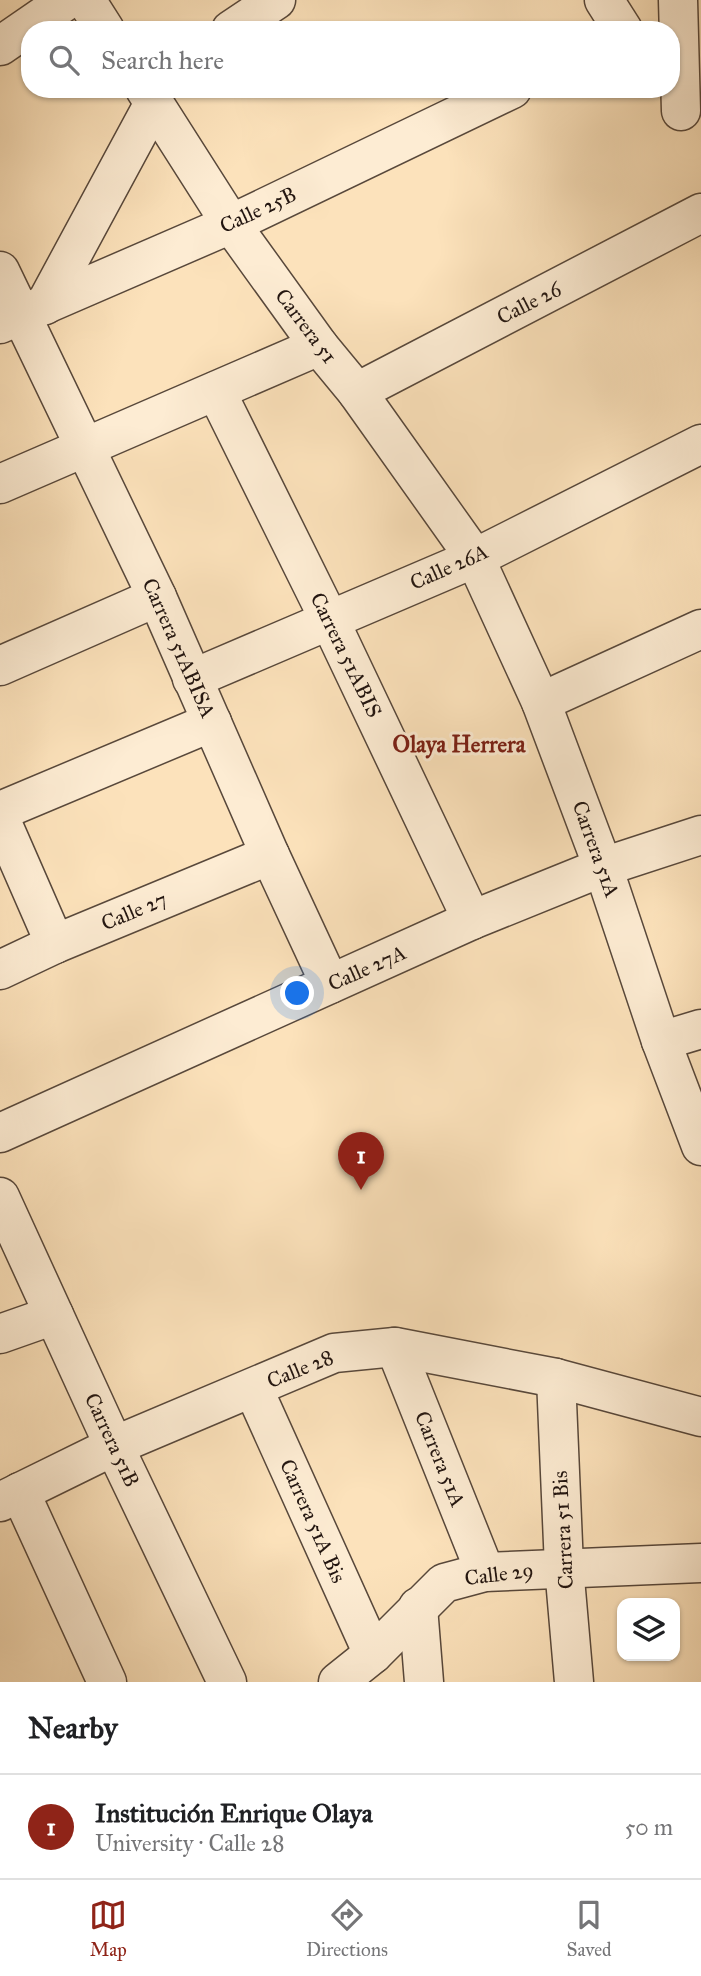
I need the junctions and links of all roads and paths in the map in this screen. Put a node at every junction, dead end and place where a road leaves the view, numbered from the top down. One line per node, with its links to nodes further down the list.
1 (67, 0): 6 (street)
2 (86, 0): 7 (street)
3 (276, 0): 8 (street)
4 (604, 0): 9 (street)
5 (678, 0): 10 (street)
6 (36, 21)
7 (99, 21)
8 (244, 21)
9 (617, 21)
10 (680, 21)
11 (680, 23): 17 (street)
12 (21, 32): 13 (street)
13 (0, 46)
14 (148, 98): 21 (street)
15 (150, 98): 19 (street, Carrera 51)
16 (493, 98): 19 (street, Calle 25B)
17 (688, 117)
18 (701, 213): 24 (street, Calle 26)
19 (231, 224): 21 (street, Calle 25B); 22 (street, Carrera 51)
20 (0, 271): 21 (street, Carrera 51ABISA)
21 (22, 314): 26 (street, Carrera 51ABISA)
22 (319, 346): 23 (street); 24 (street, Carrera 51)
23 (216, 391): 26 (street); 30 (street, Carrera 51ABIS)
24 (357, 392): 28 (street, Carrera 51)
25 (701, 444): 28 (street, Calle 26A)
26 (84, 448): 27 (street); 29 (street, Carrera 51ABISA)
27 (0, 484)
28 (475, 558): 30 (street, Calle 26A); 34 (street, Carrera 51A)
29 (157, 597): 32 (street); 33 (street, Carrera 51ABISA)
30 (329, 618): 33 (street, Calle 26A); 43 (street, Carrera 51ABIS)
31 (701, 629): 34 (street)
32 (0, 666)
33 (192, 678): 35 (street, Carrera 51ABISA)
34 (541, 702): 42 (street, Carrera 51A)
35 (212, 722): 37 (street); 41 (street, Carrera 51ABISA)
36 (701, 806): 40 (street)
37 (0, 811)
38 (0, 818): 44 (street)
39 (701, 835): 40 (street, Calle 27A)
40 (645, 853): 42 (street, Calle 27A)
41 (270, 855): 44 (street, Calle 27); 46 (street, Carrera 51ABISA)
42 (603, 867): 43 (street, Calle 27A); 48 (street, Carrera 51A)
43 (472, 920): 46 (street, Calle 27A)
44 (55, 944): 45 (street, Calle 27)
45 (0, 970)
46 (330, 984): 49 (street, Calle 27A)
47 (701, 1030): 48 (street)
48 (661, 1041): 50 (street, Carrera 51A)
49 (0, 1133)
50 (701, 1146)
51 (0, 1197): 52 (street, Carrera 51B)
52 (54, 1315): 53 (street); 58 (street, Carrera 51B)
53 (0, 1334)
54 (394, 1347): 55 (street, Calle 28); 56 (street, Calle 28); 62 (street, Carrera 51A)
55 (556, 1378): 57 (street, Calle 28); 61 (street, Carrera 51 Bis)
56 (253, 1388): 58 (street, Calle 28); 64 (street, Carrera 51A Bis)
57 (701, 1417)
58 (114, 1446): 59 (street, Calle 28); 66 (street, Carrera 51B)
59 (10, 1497): 65 (street)
60 (701, 1563): 61 (street, Calle 29)
61 (564, 1567): 62 (street, Calle 29); 69 (street, Carrera 51 Bis)
62 (485, 1572): 63 (street, Calle 29)
63 (418, 1608): 64 (street, Calle 29); 68 (street)
64 (373, 1654): 67 (street, Calle 29)
65 (107, 1682)
66 (227, 1682)
67 (338, 1682)
68 (425, 1682)
69 (575, 1682)

